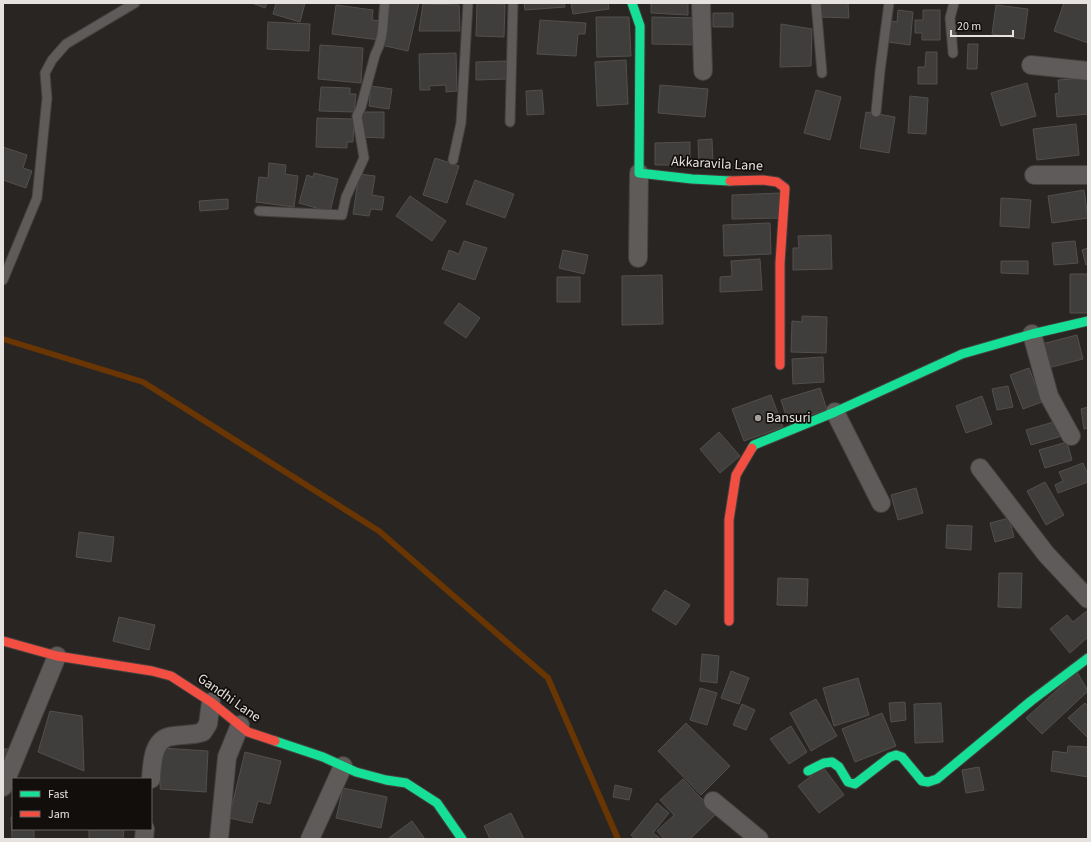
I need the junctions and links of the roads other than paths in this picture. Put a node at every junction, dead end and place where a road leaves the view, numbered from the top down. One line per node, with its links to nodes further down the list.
1 (135, 3): 23 (lane)
2 (385, 3): 21 (lane)
3 (468, 3): 17 (lane)
4 (513, 3): 16 (lane)
5 (632, 3): 18 (street)
6 (701, 3): 12 (street)
7 (816, 3): 14 (lane)
8 (889, 3): 15 (lane)
9 (954, 3): 10 (lane)
10 (953, 53)
11 (1031, 65): 13 (street)
12 (703, 71)
13 (1088, 71)
14 (822, 73)
15 (876, 112)
16 (510, 122)
17 (453, 160)
18 (639, 173): 22 (street); 26 (street, Akkaravila Lane)
19 (1034, 175): 20 (street)
20 (1088, 175)
21 (259, 211)
22 (638, 258)
23 (3, 280)
24 (1088, 322): 25 (street)
25 (1032, 334): 27 (street); 28 (street)
26 (780, 365)
27 (835, 412): 30 (street); 32 (street)
28 (1071, 436)
29 (980, 468): 31 (street)
30 (881, 504)
31 (1088, 599)
32 (729, 621)
33 (3, 641): 34 (street, Gandhi Lane)
34 (57, 656): 36 (street, Gandhi Lane); 41 (street)
35 (1088, 658): 39 (street)
36 (211, 702): 37 (street, Gandhi Lane); 40 (street)
37 (240, 725): 38 (street, Gandhi Lane); 43 (street)
38 (343, 766): 44 (street); 45 (street, Gandhi Lane)
39 (808, 772)
40 (151, 778)
41 (3, 787)
42 (713, 801): 46 (street)
43 (219, 839)
44 (310, 839)
45 (462, 839)
46 (759, 839)

